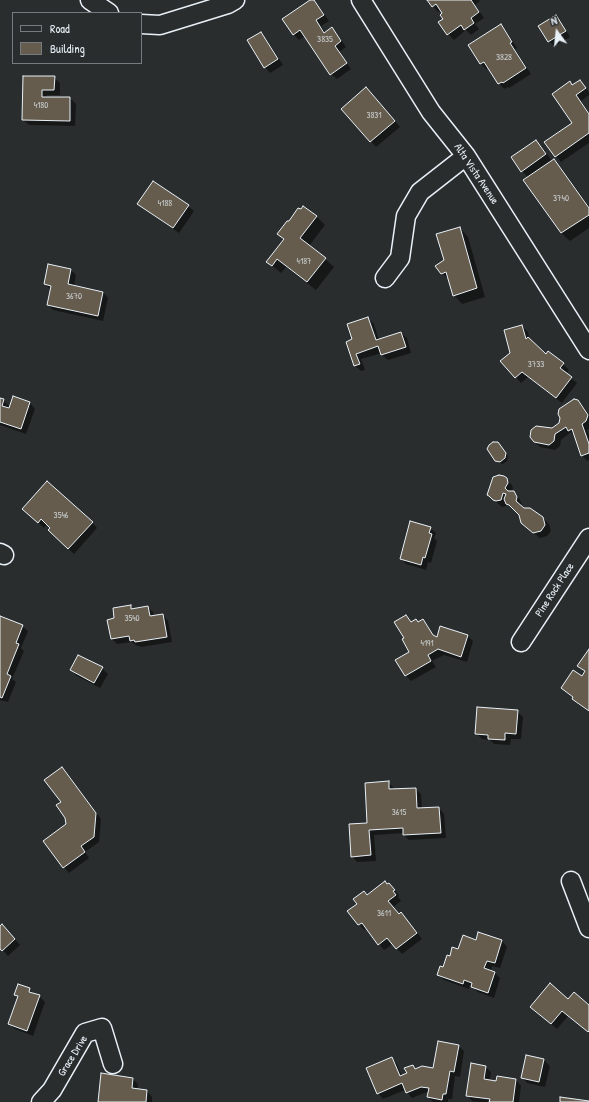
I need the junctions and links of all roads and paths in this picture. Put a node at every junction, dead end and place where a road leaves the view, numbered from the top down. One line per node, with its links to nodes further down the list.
1 (90, 0): 4 (street)
2 (235, 0): 5 (street)
3 (361, 0): 6 (street, Alta Vista Avenue)
4 (108, 12)
5 (142, 24)
6 (466, 156): 7 (street); 8 (street, Alta Vista Avenue)
7 (385, 278)
8 (589, 350)
9 (589, 538): 10 (street, Pine Rock Place)
10 (521, 642)
11 (572, 881): 12 (street)
12 (589, 928)
13 (113, 1064): 14 (street, Grace Drive)
14 (41, 1102)

